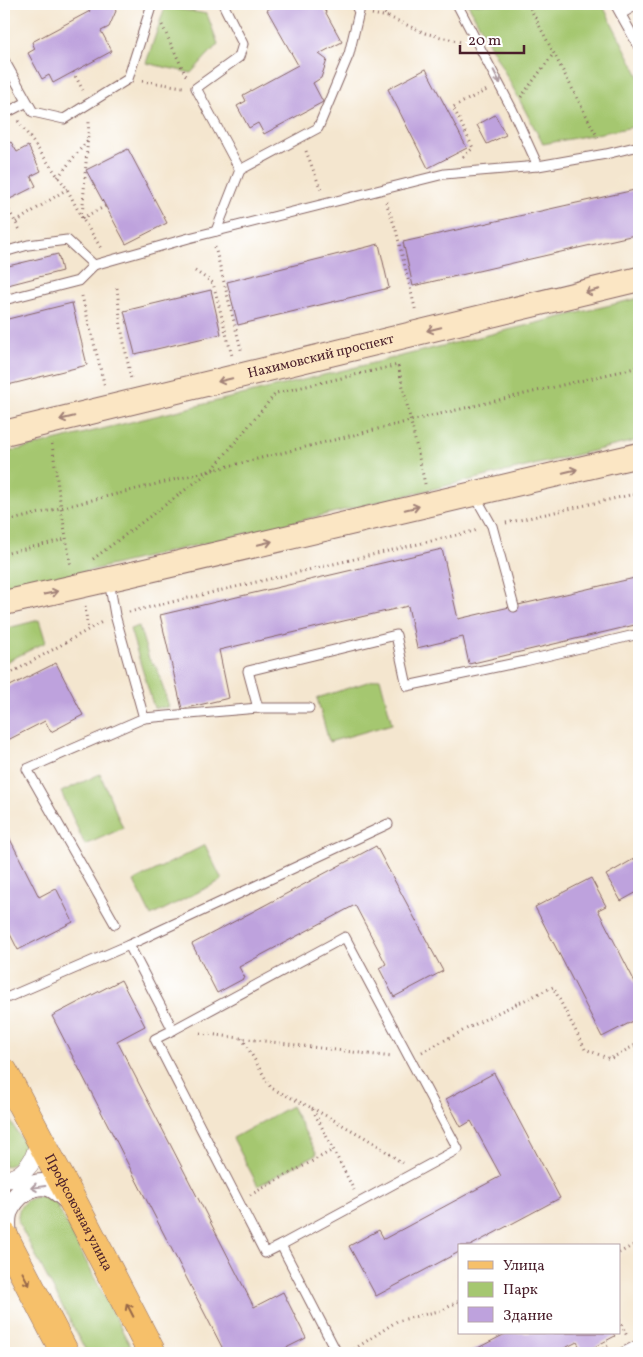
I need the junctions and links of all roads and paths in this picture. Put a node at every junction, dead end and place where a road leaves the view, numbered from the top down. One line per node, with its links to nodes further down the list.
1 (152, 4): 12 (lane)
2 (223, 4): 20 (lane)
3 (340, 4): 10 (path)
4 (355, 4): 25 (lane)
5 (373, 4): 13 (path)
6 (457, 4): 13 (lane)
7 (528, 4): 15 (path)
8 (615, 4): 11 (lane)
9 (638, 4): 11 (lane)
10 (325, 12)
11 (621, 14): 14 (lane)
12 (147, 19): 18 (lane); 20 (path)
13 (481, 48): 19 (lane, one-way to 19)
14 (639, 48)
15 (554, 53): 23 (path); 28 (path)
16 (4, 60): 21 (lane)
17 (73, 72): 22 (path)
18 (128, 79): 20 (path); 22 (lane)
19 (500, 83): 23 (lane); 31 (path)
20 (194, 88): 30 (lane)
21 (28, 102): 22 (lane); 24 (lane)
22 (90, 103): 26 (path)
23 (512, 109): 29 (lane)
24 (7, 112): 32 (path)
25 (300, 137): 30 (lane); 36 (path)
26 (87, 141): 32 (path); 38 (path)
27 (639, 146): 28 (lane)
28 (606, 154): 29 (lane)
29 (538, 166): 31 (lane)
30 (240, 170): 40 (lane)
31 (444, 174): 34 (lane)
32 (58, 177): 33 (path)
33 (67, 190): 38 (path); 39 (path)
34 (382, 190): 36 (lane); 50 (path)
35 (4, 202): 39 (path)
36 (326, 203): 40 (lane)
37 (106, 206): 38 (path)
38 (82, 218): 43 (path)
39 (16, 222): 41 (path)
40 (213, 232): 43 (lane); 51 (path)
41 (28, 245): 42 (lane); 44 (lane)
42 (4, 252)
43 (109, 261): 44 (lane)
44 (94, 265): 47 (lane)
45 (195, 271): 52 (path)
46 (639, 279): 57 (main road, Нахимовский проспект, one-way to 57)
47 (78, 280): 49 (lane); 55 (path)
48 (117, 288): 54 (path)
49 (4, 300)
50 (417, 316)
51 (243, 359)
52 (233, 362)
53 (639, 367): 56 (path)
54 (133, 387)
55 (106, 393)
56 (410, 421): 60 (path); 60 (path); 61 (path)
57 (4, 433)
58 (51, 436): 64 (path)
59 (639, 455): 63 (main road, one-way to 59)
60 (213, 469): 64 (path); 69 (path)
61 (425, 485)
62 (639, 493): 66 (path)
63 (474, 494): 66 (lane); 71 (main road, one-way to 63)
64 (61, 508): 65 (path); 67 (path)
65 (4, 522)
66 (492, 526): 73 (lane); 74 (path)
67 (66, 539): 68 (path); 70 (path)
68 (4, 554)
69 (88, 563)
70 (71, 569)
71 (108, 580): 72 (main road, one-way to 71); 74 (lane)
72 (4, 603)
73 (514, 607)
74 (115, 615): 80 (lane)
75 (88, 630): 77 (path)
76 (639, 634): 78 (lane)
77 (4, 677)
78 (258, 708): 79 (lane); 80 (lane)
79 (309, 708)
80 (144, 718): 82 (lane)
81 (388, 824): 83 (lane)
82 (115, 924)
83 (129, 946): 84 (lane); 85 (lane)
84 (4, 999)
85 (173, 1030): 86 (path); 88 (lane); 95 (lane)
86 (242, 1038): 88 (path); 90 (path)
87 (639, 1043): 88 (path)
88 (410, 1059): 93 (lane)
89 (4, 1072): 91 (main road, Профсоюзная улица)
90 (312, 1108): 92 (path); 93 (path)
91 (37, 1134): 94 (street); 97 (main road, Профсоюзная улица)
92 (333, 1150): 95 (path); 96 (path)
93 (415, 1172): 96 (lane)
94 (4, 1179)
95 (238, 1201): 100 (lane)
96 (360, 1201): 100 (lane)
97 (77, 1209): 98 (street, one-way to 98); 105 (main road, Профсоюзная улица, one-way to 97)
98 (6, 1240): 104 (main road, one-way to 104)
99 (639, 1242): 101 (path)
100 (281, 1245): 106 (lane)
101 (620, 1252)
102 (458, 1302): 107 (path)
103 (639, 1344): 108 (lane)
104 (65, 1353)
105 (152, 1353)
106 (337, 1353)
107 (347, 1353)
108 (622, 1353)

